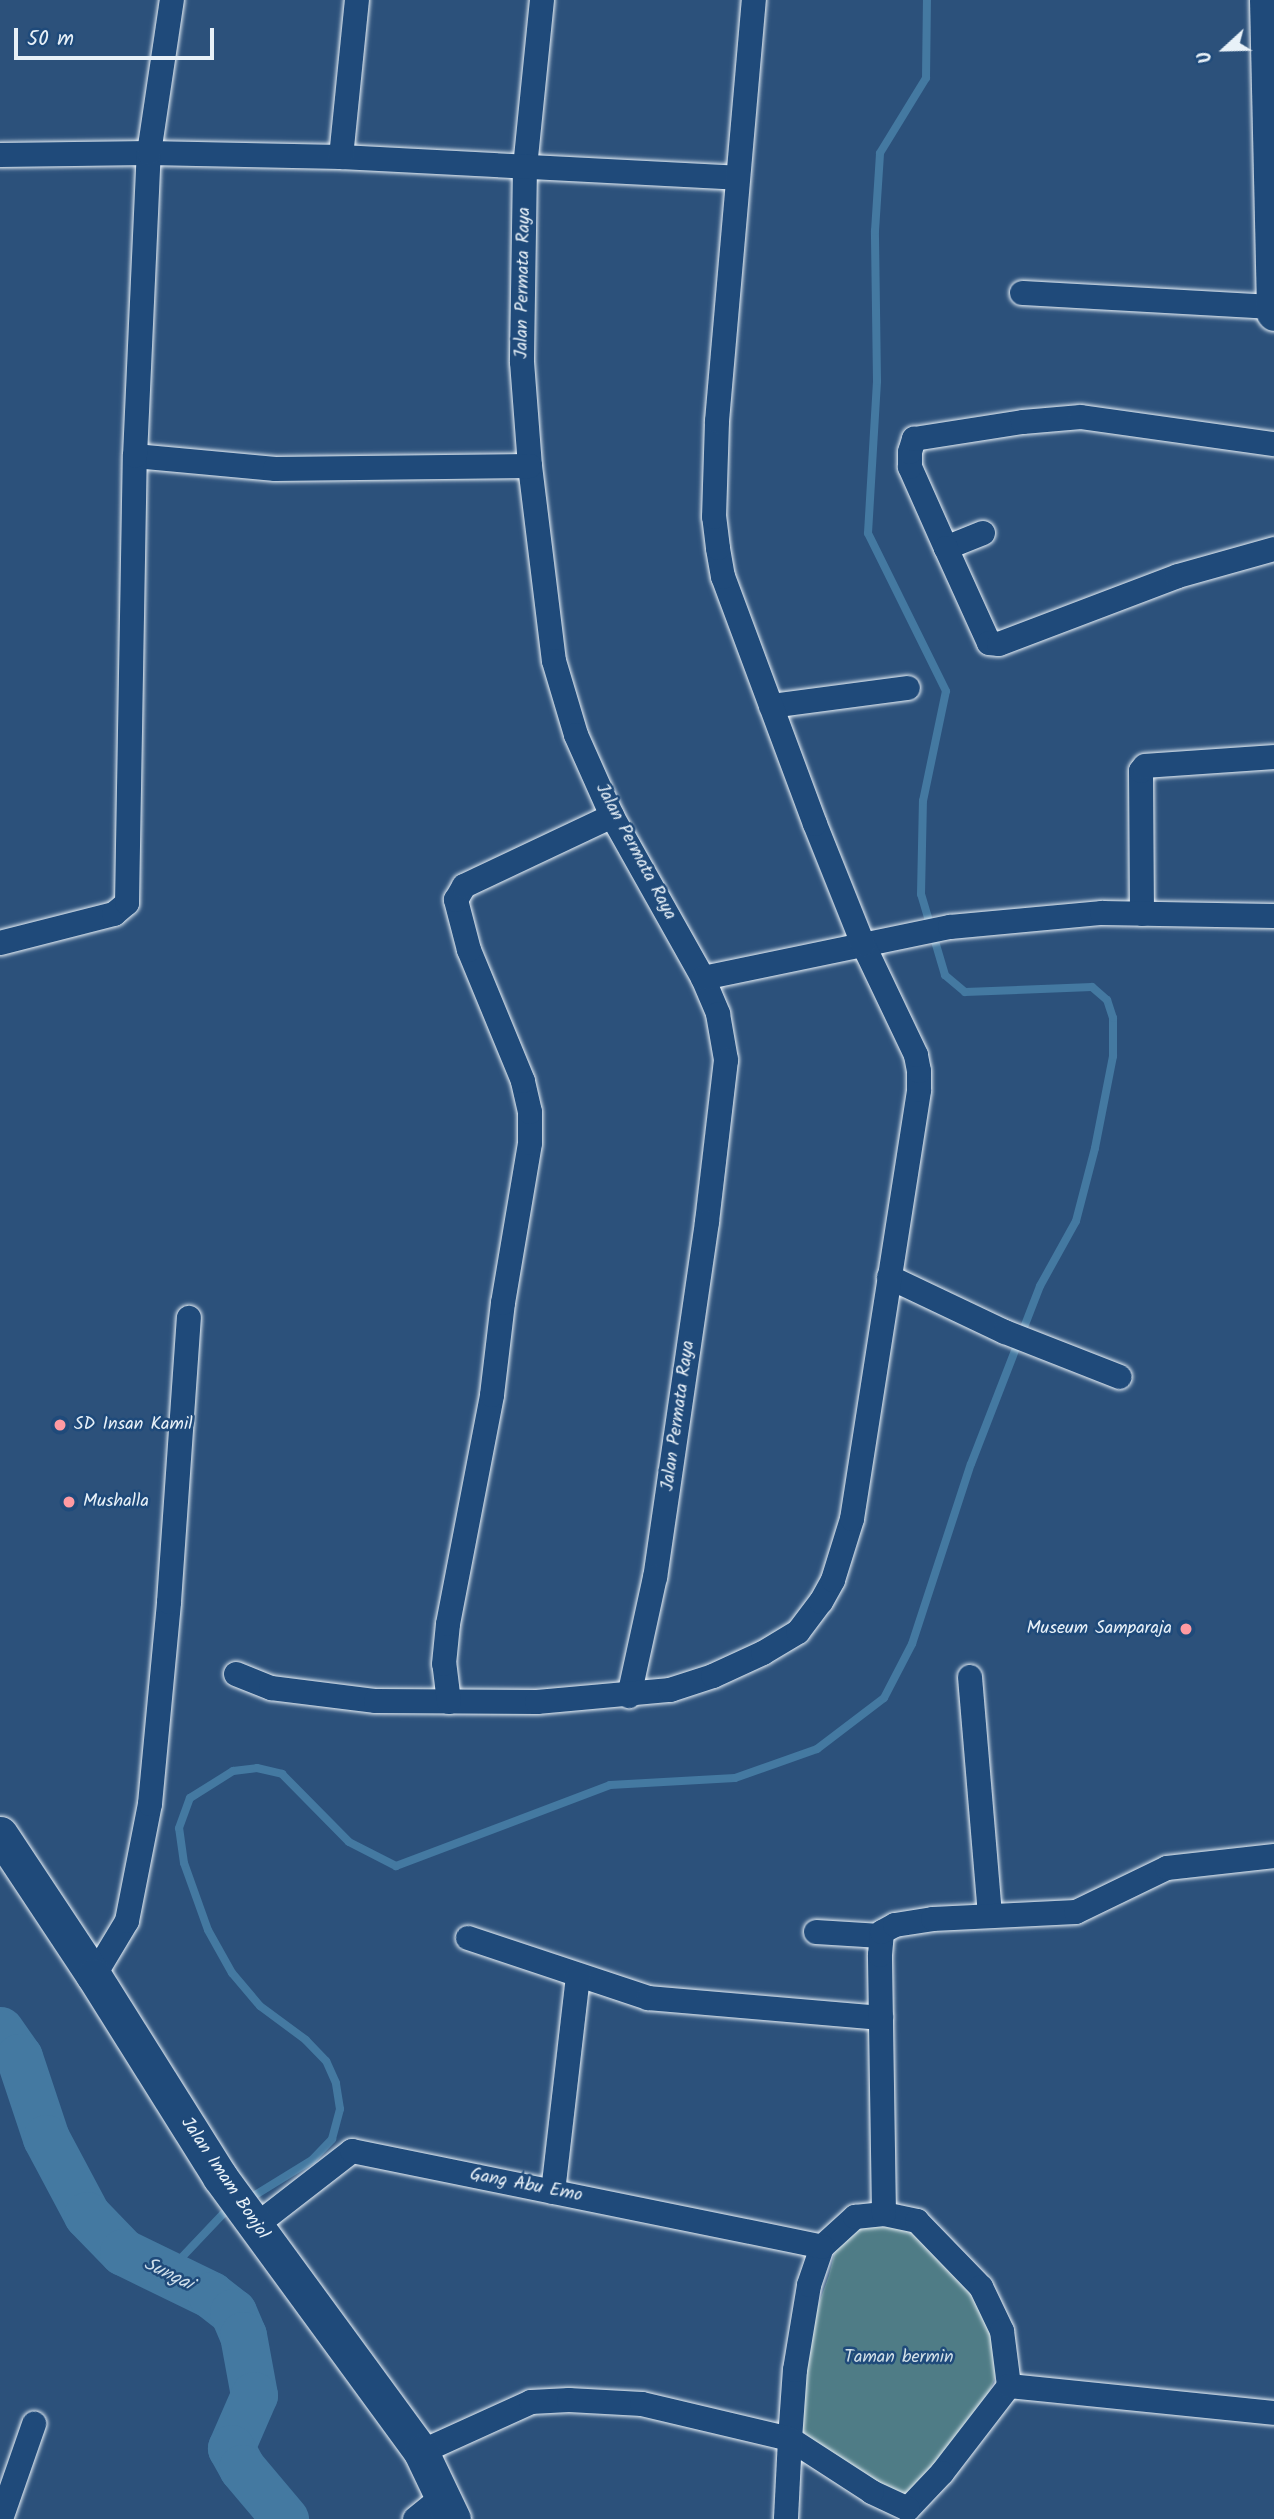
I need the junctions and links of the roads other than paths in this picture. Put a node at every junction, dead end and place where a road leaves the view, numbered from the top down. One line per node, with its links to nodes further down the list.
1 (172, 0): 6 (street)
2 (357, 0): 8 (street)
3 (542, 0): 9 (street, Jalan Permata Raya)
4 (754, 0): 10 (street)
5 (1267, 0): 12 (street)
6 (149, 153): 7 (street); 8 (street); 15 (street)
7 (0, 155)
8 (341, 157): 9 (street)
9 (525, 166): 10 (street); 16 (street, Jalan Permata Raya)
10 (737, 178): 21 (street)
11 (1022, 293): 12 (street)
12 (1274, 307): 13 (street)
13 (1274, 313)
14 (1274, 444): 18 (street)
15 (135, 456): 16 (street); 26 (street)
16 (530, 466): 23 (street, Jalan Permata Raya)
17 (983, 533): 18 (street)
18 (946, 548): 19 (street)
19 (1274, 549)
20 (908, 688): 21 (street)
21 (771, 706): 27 (street)
22 (1274, 757): 24 (street)
23 (612, 816): 28 (street, Jalan Permata Raya); 35 (street)
24 (1142, 914): 25 (street); 27 (street)
25 (1274, 916)
26 (0, 943)
27 (863, 944): 28 (street); 29 (street)
28 (703, 978): 34 (street, Jalan Permata Raya)
29 (889, 1277): 31 (street); 34 (street)
30 (189, 1318): 43 (street)
31 (1120, 1377)
32 (236, 1674): 35 (street)
33 (970, 1677): 38 (street)
34 (629, 1696): 35 (street)
35 (449, 1702)
36 (0, 1835): 43 (street, Jalan Imam Bonjol)
37 (1274, 1856): 38 (street)
38 (990, 1914): 40 (street)
39 (816, 1932): 40 (street)
40 (881, 1936): 44 (street)
41 (468, 1938): 42 (street)
42 (578, 1975): 44 (street); 45 (street)
43 (94, 1976): 46 (street, Jalan Imam Bonjol)
44 (881, 2018): 47 (street)
45 (553, 2192): 46 (street, Gang Abu Emo); 48 (street, Gang Abu Emo)
46 (242, 2209): 53 (street, Jalan Imam Bonjol)
47 (884, 2214): 48 (street); 49 (street)
48 (822, 2247): 52 (street)
49 (1009, 2386): 50 (street); 55 (street)
50 (1274, 2413)
51 (34, 2424): 56 (street)
52 (790, 2439): 53 (street); 55 (street); 58 (street)
53 (421, 2452): 54 (street, Jalan Imam Bonjol)
54 (448, 2508): 57 (street)
55 (916, 2514)
56 (2, 2519)
57 (415, 2519)
58 (786, 2519)

